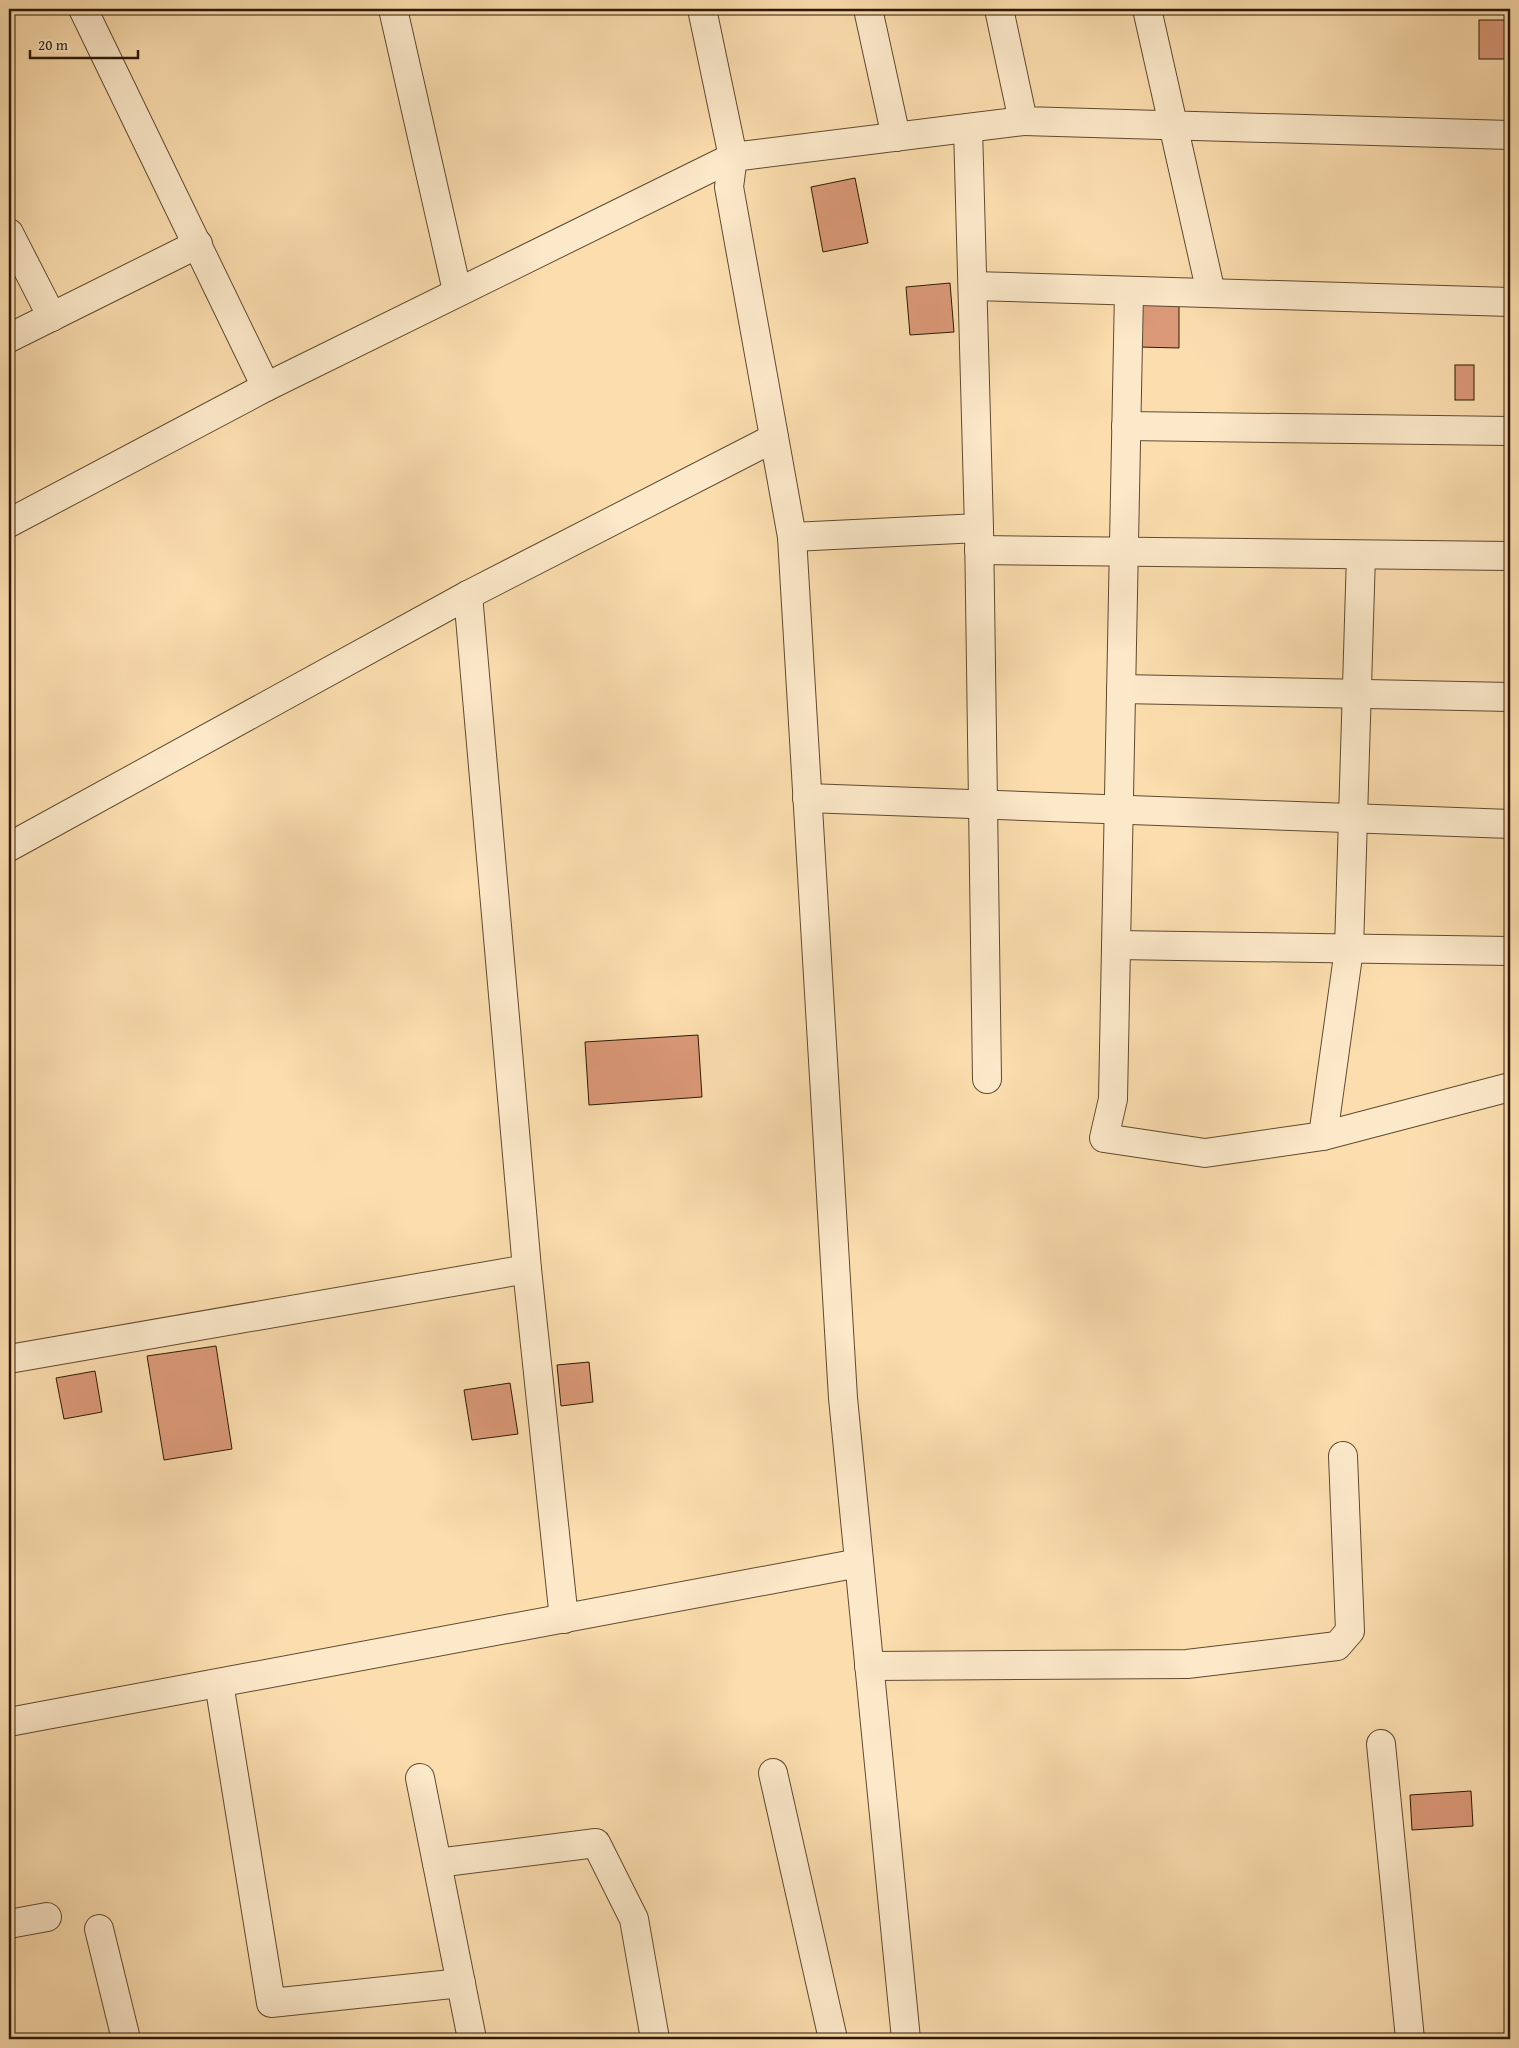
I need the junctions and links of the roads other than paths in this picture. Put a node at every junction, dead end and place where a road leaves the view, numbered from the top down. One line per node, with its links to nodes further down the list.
1 (83, 9): 14 (street)
2 (393, 9): 17 (street)
3 (702, 9): 12 (street)
4 (868, 9): 11 (street)
5 (999, 9): 7 (street)
6 (1147, 9): 8 (street)
7 (1023, 121): 8 (street); 9 (street)
8 (1173, 126): 10 (street); 18 (street)
9 (968, 128): 11 (street); 15 (street)
10 (1510, 136)
11 (896, 137): 12 (street)
12 (733, 157): 17 (street); 25 (street)
13 (9, 233): 20 (street)
14 (198, 244): 20 (street); 22 (street)
15 (973, 286): 16 (street); 28 (street)
16 (1128, 290): 18 (street); 23 (street)
17 (458, 291): 22 (street)
18 (1211, 293): 19 (street)
19 (1510, 302)
20 (52, 317): 21 (street)
21 (9, 338)
22 (266, 387): 26 (street)
23 (1126, 426): 24 (street); 29 (street)
24 (1510, 431)
25 (774, 438): 27 (street); 32 (street)
26 (9, 523)
27 (792, 537): 28 (street); 36 (street)
28 (979, 539): 29 (street); 37 (street)
29 (1123, 552): 30 (street); 33 (street)
30 (1361, 554): 31 (street); 34 (street)
31 (1510, 556)
32 (468, 595): 41 (street); 48 (street)
33 (1120, 689): 34 (street); 38 (street)
34 (1357, 694): 35 (street); 39 (street)
35 (1510, 698)
36 (808, 798): 37 (street); 51 (street)
37 (983, 805): 38 (street); 45 (street)
38 (1118, 810): 39 (street); 42 (street)
39 (1353, 819): 40 (street); 43 (street)
40 (1510, 824)
41 (9, 847)
42 (1116, 945): 43 (street); 47 (street)
43 (1349, 949): 44 (street); 47 (street)
44 (1510, 951)
45 (987, 1079)
46 (1510, 1087): 47 (street)
47 (1323, 1136)
48 (528, 1269): 49 (street); 52 (street)
49 (9, 1360)
50 (1343, 1456): 53 (street)
51 (859, 1563): 52 (street); 53 (street)
52 (564, 1619): 54 (street)
53 (869, 1666): 68 (street)
54 (219, 1683): 55 (street); 63 (street)
55 (9, 1722)
56 (1381, 1744): 69 (street)
57 (773, 1773): 67 (street)
58 (420, 1778): 59 (street)
59 (437, 1863): 63 (street); 66 (street)
60 (47, 1917): 61 (street)
61 (9, 1924)
62 (99, 1929): 64 (street)
63 (460, 1983): 65 (street)
64 (126, 2039)
65 (472, 2039)
66 (655, 2039)
67 (833, 2039)
68 (906, 2039)
69 (1410, 2039)

